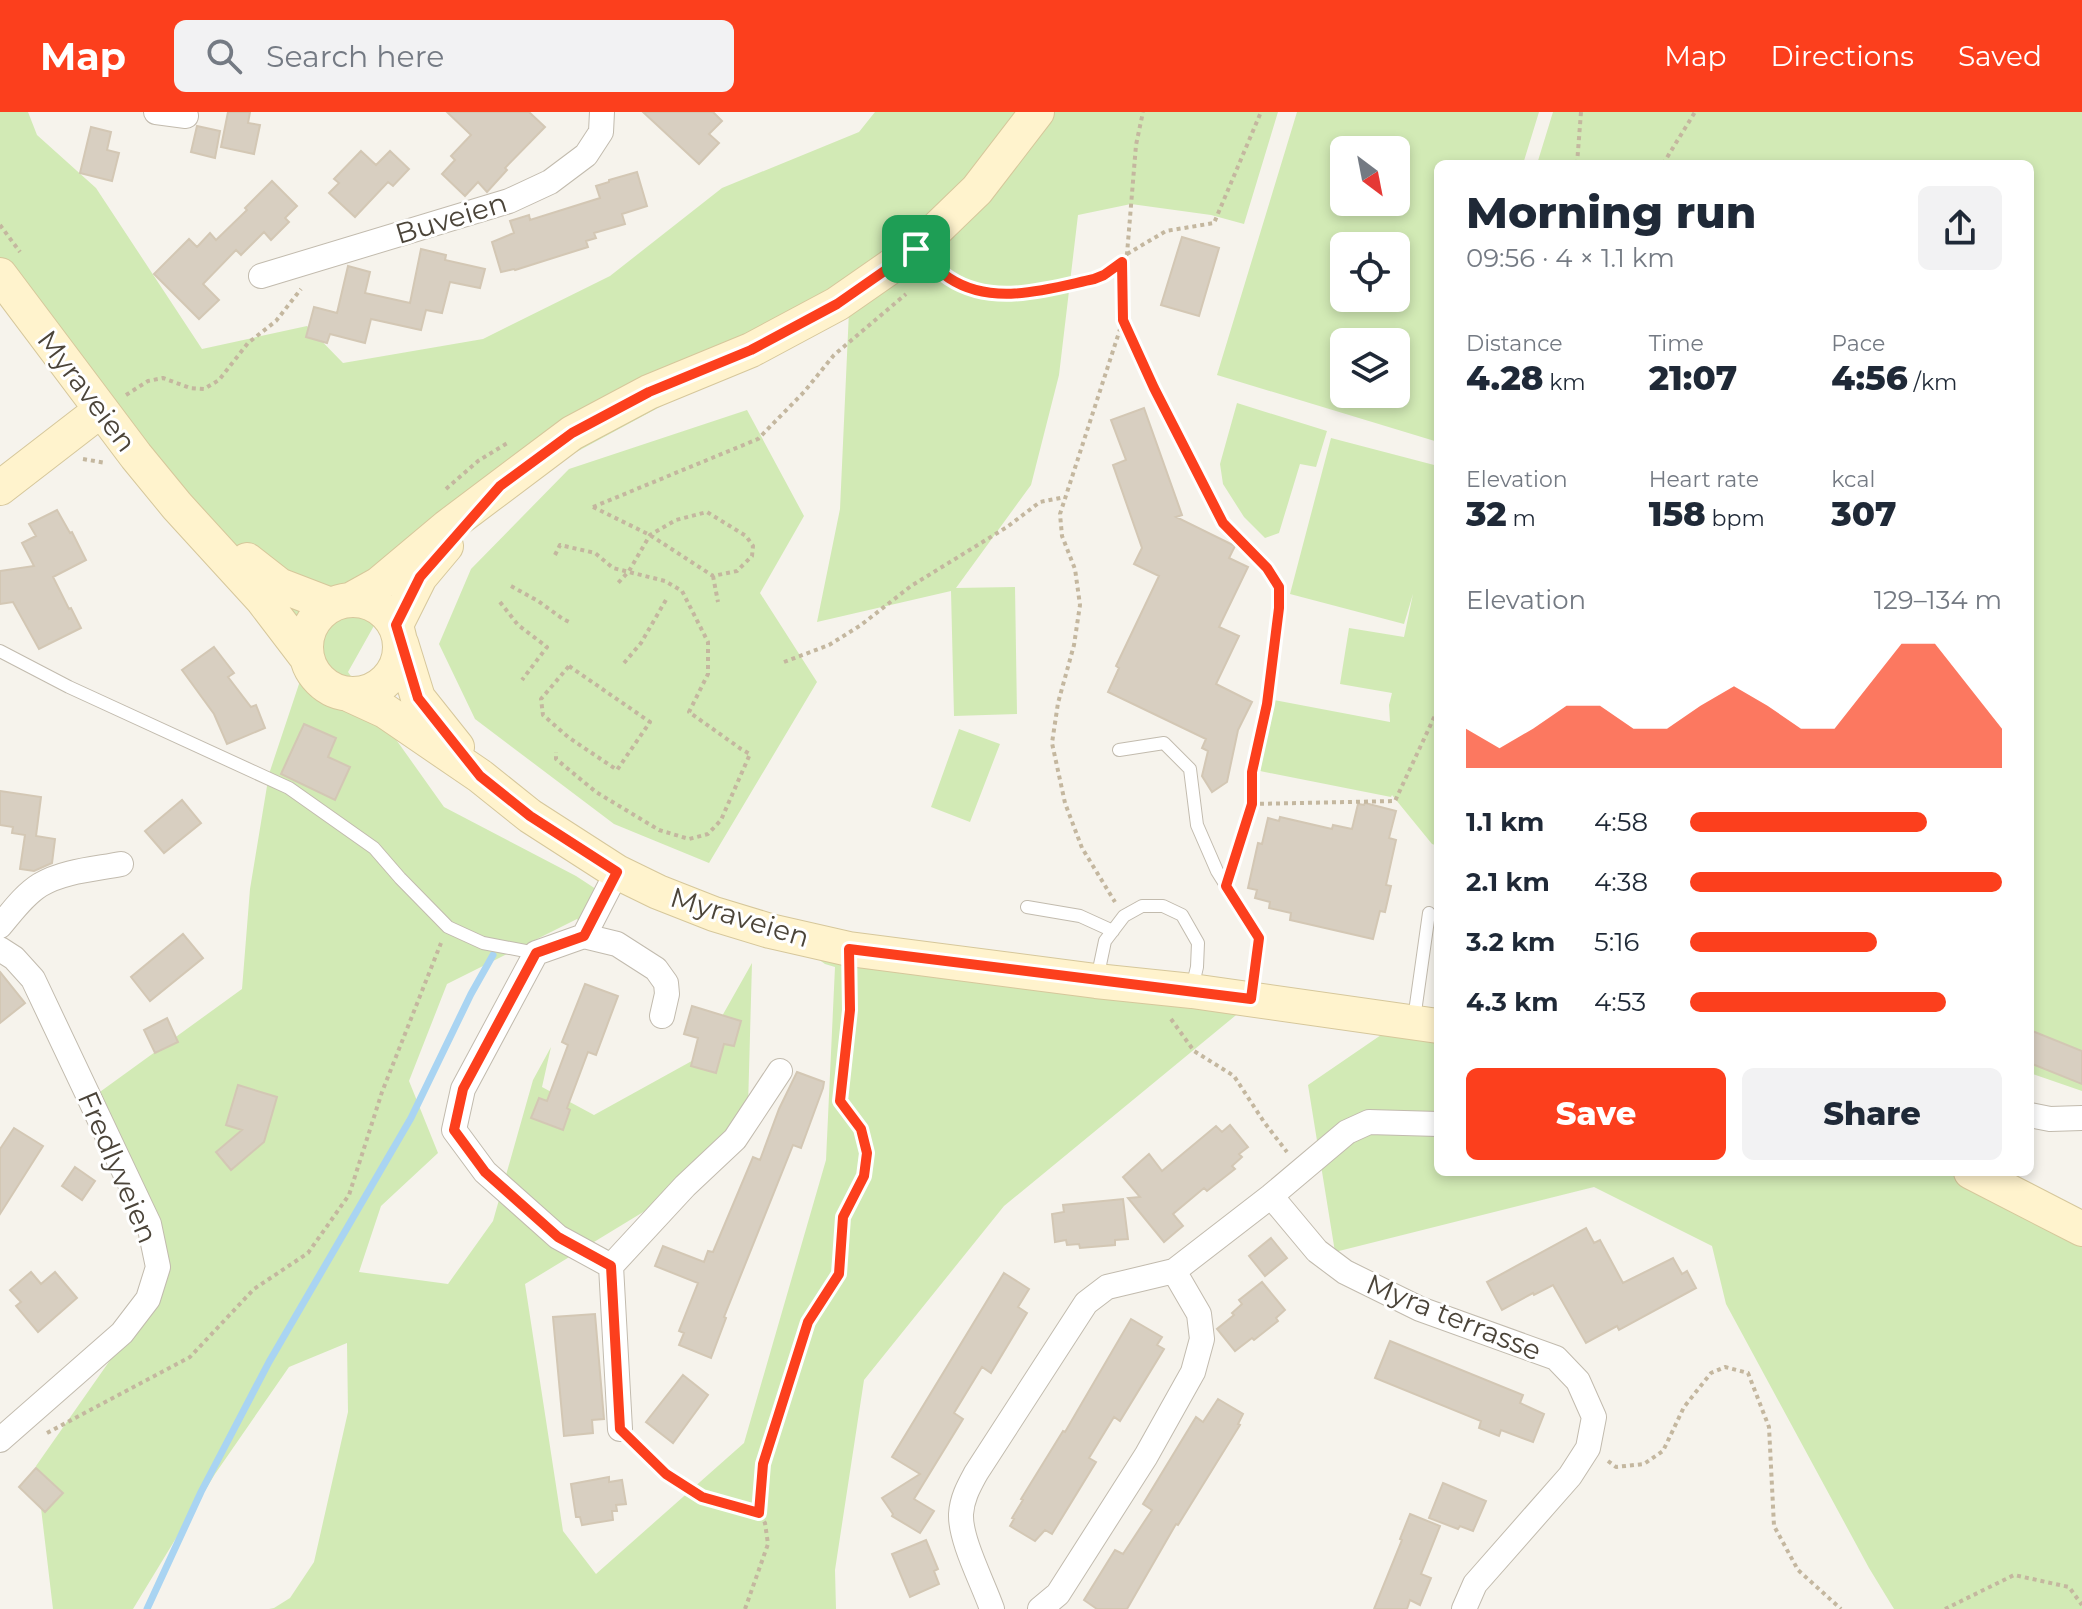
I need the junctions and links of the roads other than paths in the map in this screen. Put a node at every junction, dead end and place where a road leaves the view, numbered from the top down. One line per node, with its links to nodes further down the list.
1 (156, 112): 4 (street)
2 (602, 112): 6 (street, Buveien)
3 (1037, 112): 8 (main road)
4 (186, 116)
5 (14, 269): 7 (main road, Myraveien)
6 (261, 276)
7 (115, 396): 9 (main road); 10 (main road, Myraveien)
8 (500, 486): 11 (main road); 12 (main road)
9 (0, 488)
10 (177, 506): 11 (main road, Myraveien); 14 (main road, Myraveien)
11 (341, 602): 12 (main road); 14 (main road)
12 (398, 634): 15 (main road); 17 (main road, Myraveien)
13 (0, 651): 26 (lane)
14 (307, 658): 15 (main road)
15 (348, 694): 17 (main road, Myraveien)
16 (1119, 750): 29 (lane)
17 (480, 776): 19 (main road, Myraveien)
18 (121, 864): 22 (street)
19 (617, 872): 24 (street); 27 (main road, Myraveien)
20 (1027, 907): 23 (lane)
21 (1429, 913): 31 (lane)
22 (0, 926)
23 (1113, 931): 27 (lane); 28 (lane)
24 (584, 936): 26 (street); 30 (street)
25 (0, 949): 42 (street, Fredlyveien)
26 (536, 953): 39 (street)
27 (1096, 981): 28 (main road, Myraveien)
28 (1192, 991): 29 (main road, Myraveien)
29 (1251, 999): 31 (main road, Myraveien)
30 (662, 1016)
31 (1426, 1024)
32 (780, 1071): 39 (street)
33 (2034, 1116): 34 (street)
34 (2082, 1118)
35 (1434, 1124): 37 (street)
36 (1979, 1176): 38 (main road)
37 (1271, 1196): 40 (street); 45 (street, Myra terrasse)
38 (2082, 1229)
39 (611, 1266): 41 (street)
40 (1174, 1271): 43 (street); 44 (street)
41 (620, 1429)
42 (1, 1440)
43 (992, 1609)
44 (1040, 1609)
45 (1464, 1609)

